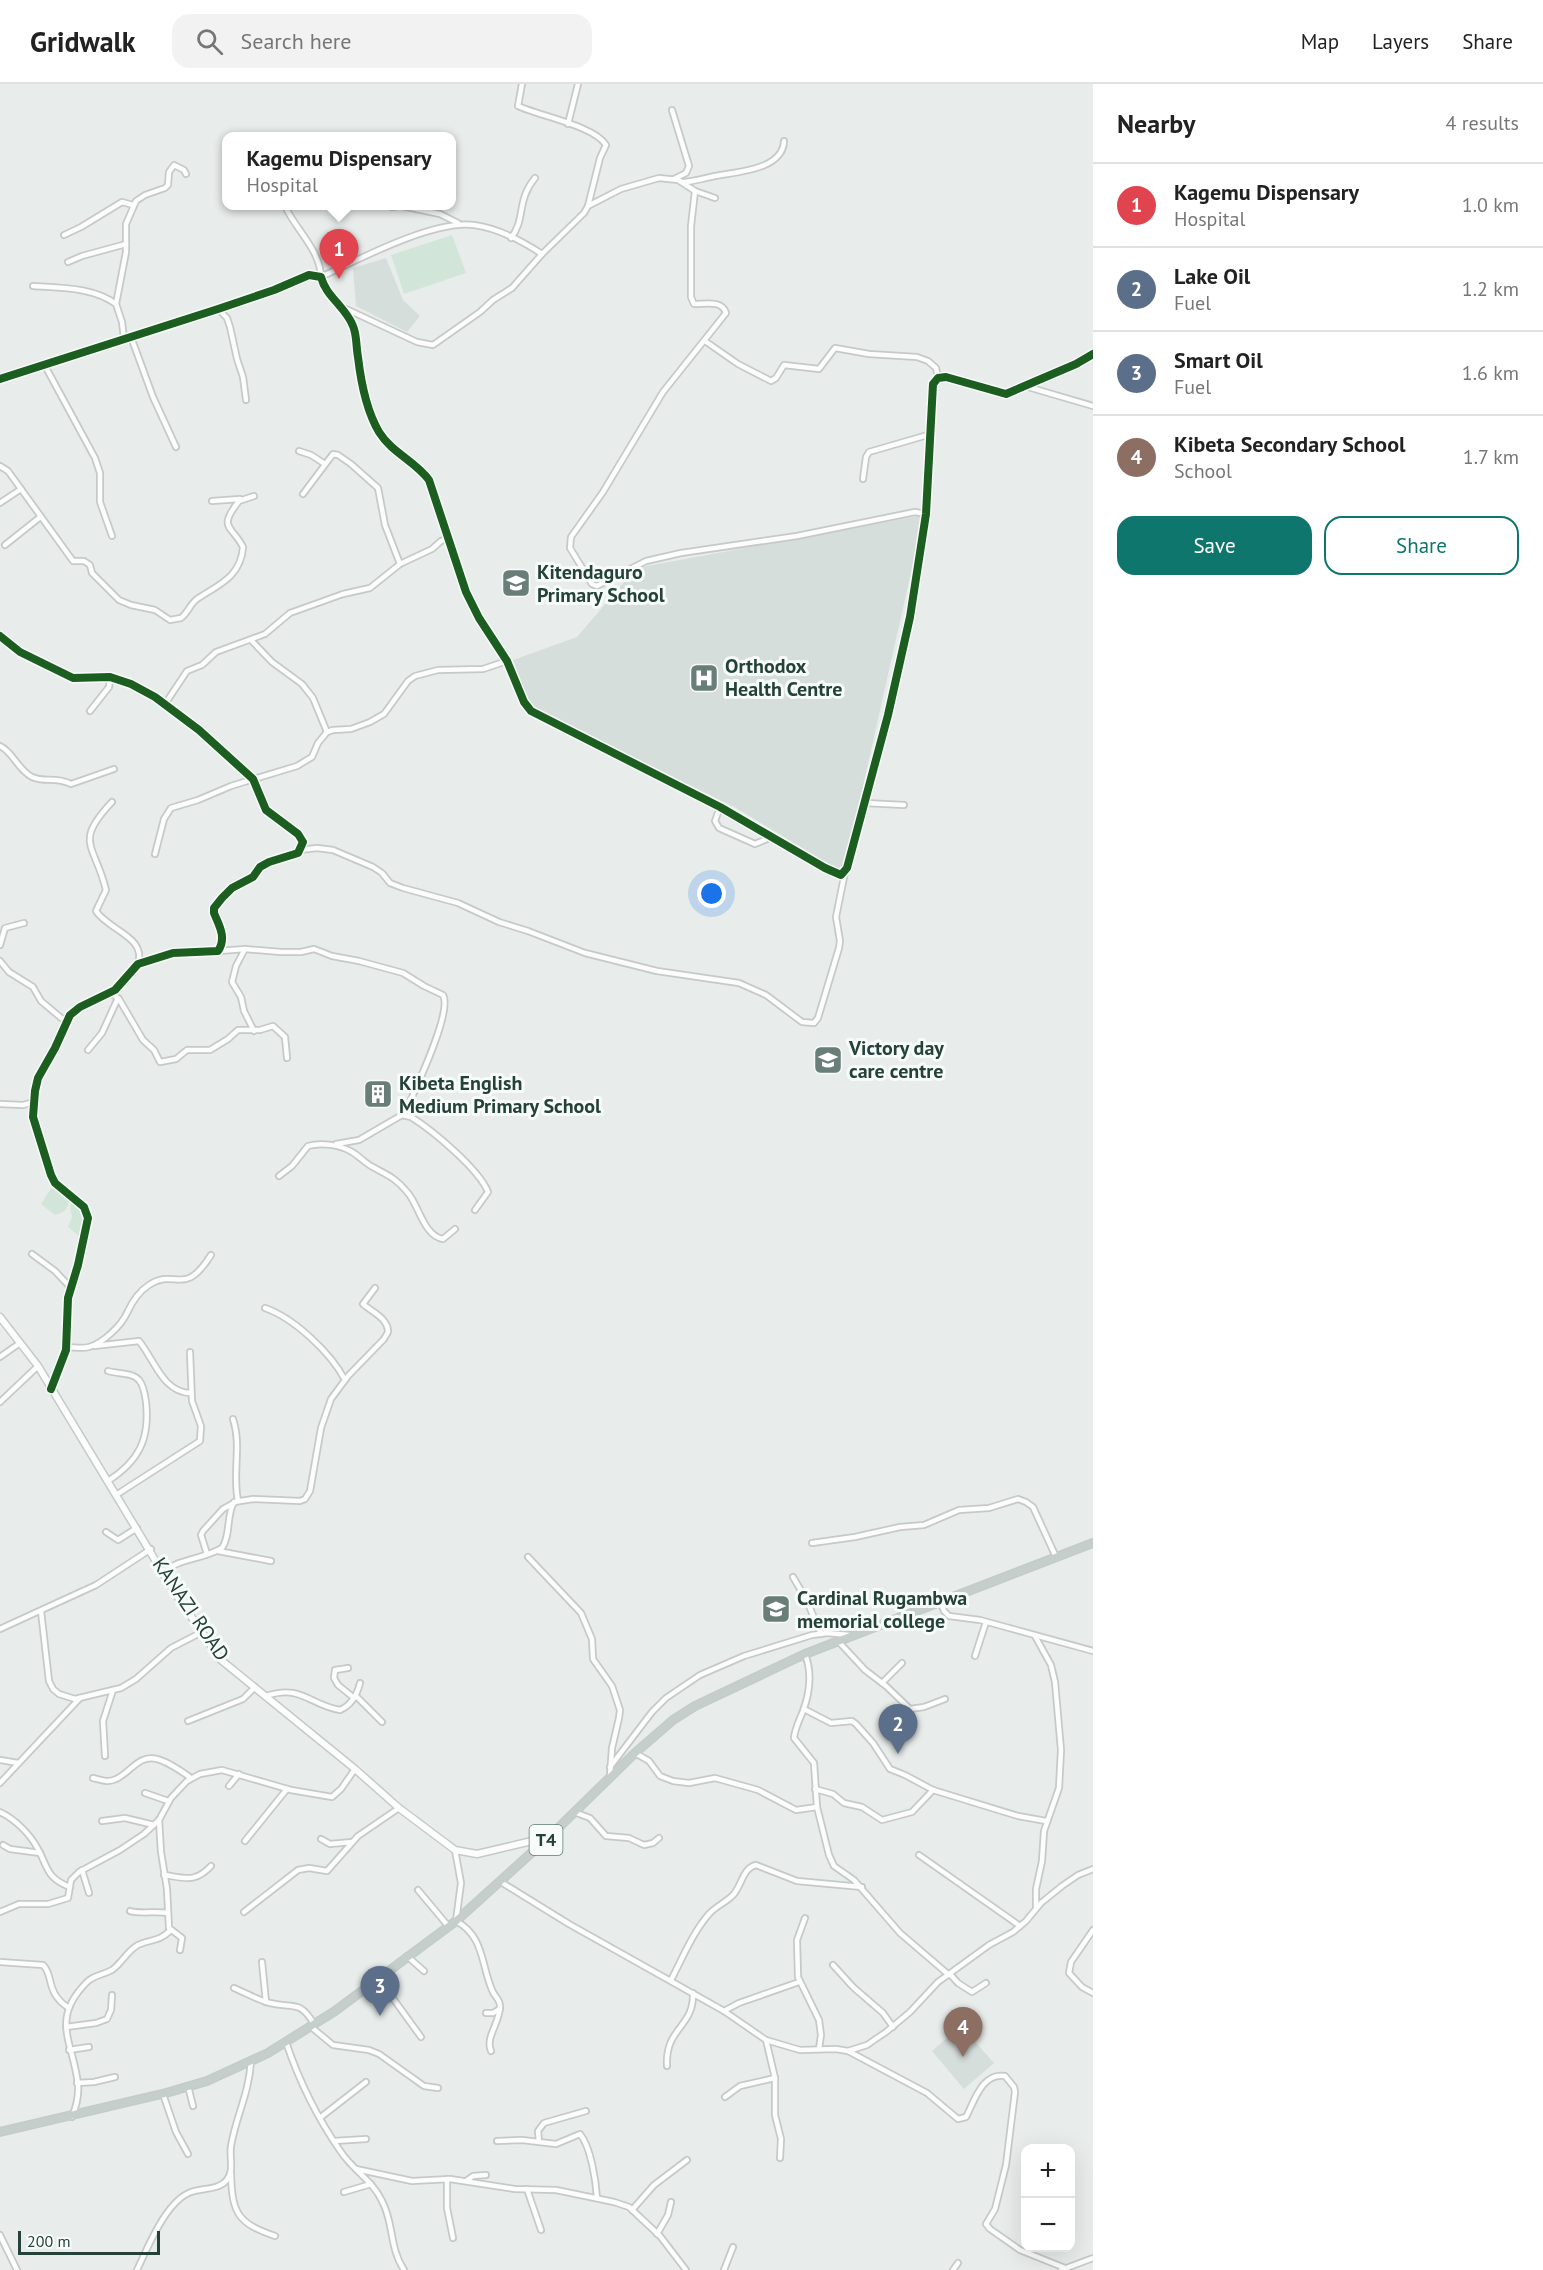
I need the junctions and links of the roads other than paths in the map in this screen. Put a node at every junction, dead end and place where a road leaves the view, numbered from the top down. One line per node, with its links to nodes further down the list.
1 (522, 84): 4 (street)
2 (578, 84): 4 (street)
3 (672, 110): 8 (street)
4 (568, 124): 13 (street)
5 (784, 141): 9 (street)
6 (186, 174): 12 (street)
7 (536, 178): 18 (street)
8 (671, 180): 9 (street); 13 (street)
9 (682, 182): 10 (street)
10 (695, 191): 11 (street); 29 (street)
11 (715, 198)
12 (133, 205): 17 (street); 19 (street)
13 (588, 206): 20 (street)
14 (287, 210): 22 (street)
15 (418, 210): 16 (street)
16 (461, 225): 18 (street); 22 (street)
17 (64, 235)
18 (512, 238): 20 (street)
19 (126, 244): 21 (street); 24 (street)
20 (542, 254): 25 (street)
21 (68, 262)
22 (321, 277): 25 (street); 26 (street)
23 (33, 286): 24 (street)
24 (116, 304): 28 (street)
25 (342, 307): 52 (street)
26 (218, 309): 27 (street); 35 (street)
27 (131, 337): 28 (street); 38 (street)
28 (124, 339): 31 (street)
29 (705, 341): 32 (street); 49 (street)
30 (1093, 354): 34 (street)
31 (44, 364): 33 (street); 51 (street)
32 (938, 378): 34 (street); 37 (street)
33 (0, 379)
34 (1028, 387): 36 (street)
35 (246, 400)
36 (1093, 406)
37 (931, 434): 42 (street); 49 (street)
38 (176, 447)
39 (299, 450): 40 (street)
40 (325, 464): 44 (street); 54 (street)
41 (0, 466): 43 (street)
42 (863, 479)
43 (21, 489): 48 (street); 50 (street)
44 (303, 494)
45 (254, 496): 46 (street)
46 (243, 498): 47 (street); 50 (street)
47 (212, 501)
48 (0, 503)
49 (926, 514): 66 (street)
50 (39, 518): 53 (street)
51 (112, 536)
52 (449, 538): 54 (street); 57 (street)
53 (5, 545)
54 (400, 564): 56 (street)
55 (0, 636): 58 (street)
56 (251, 640): 59 (street); 61 (street)
57 (507, 661): 61 (street); 68 (street)
58 (110, 676): 59 (street); 60 (street)
59 (165, 704): 64 (street)
60 (90, 711)
61 (327, 732): 64 (street)
62 (0, 746): 63 (street)
63 (114, 769)
64 (253, 779): 70 (street); 71 (street)
65 (112, 802): 78 (street)
66 (865, 803): 67 (street); 72 (street)
67 (904, 805)
68 (720, 807): 69 (street); 69 (street)
69 (772, 837): 72 (street)
70 (300, 850): 72 (street); 76 (street)
71 (155, 854)
72 (845, 872)
73 (24, 923): 74 (street)
74 (0, 945)
75 (245, 949): 76 (street); 82 (street); 87 (street)
76 (218, 951): 78 (street)
77 (0, 961): 81 (street)
78 (138, 964): 79 (street)
79 (111, 993): 80 (street); 81 (street)
80 (118, 998): 82 (street); 83 (street)
81 (66, 1022): 85 (street)
82 (254, 1031): 84 (street)
83 (88, 1050)
84 (287, 1058)
85 (34, 1102): 86 (street); 96 (street)
86 (0, 1104)
87 (404, 1115): 89 (street); 92 (street)
88 (304, 1141): 90 (street)
89 (334, 1144): 90 (street); 93 (street)
90 (308, 1146): 91 (street)
91 (279, 1176)
92 (475, 1210)
93 (455, 1229)
94 (32, 1254): 96 (street)
95 (211, 1255): 101 (street)
96 (71, 1288): 102 (street)
97 (375, 1288): 107 (street)
98 (265, 1308): 107 (street)
99 (0, 1317): 100 (main road, KANAZI ROAD)
100 (20, 1343): 104 (street); 105 (main road, KANAZI ROAD)
101 (92, 1346): 102 (street); 109 (street)
102 (66, 1347): 108 (street)
103 (190, 1352): 109 (street)
104 (0, 1358)
105 (38, 1366): 108 (main road, KANAZI ROAD); 110 (street)
106 (108, 1371): 112 (street)
107 (345, 1380): 114 (street)
108 (51, 1389): 112 (main road, KANAZI ROAD)
109 (191, 1393): 113 (street)
110 (0, 1402)
111 (233, 1419): 114 (street)
112 (108, 1481): 113 (main road, KANAZI ROAD)
113 (116, 1495): 115 (main road, KANAZI ROAD)
114 (236, 1502): 120 (street); 121 (street)
115 (137, 1528): 116 (street); 119 (main road, KANAZI ROAD)
116 (106, 1532)
117 (812, 1543): 123 (street)
118 (1093, 1543): 123 (highway, T4)
119 (150, 1549): 125 (main road, KANAZI ROAD); 128 (street)
120 (218, 1551): 121 (street); 124 (street)
121 (207, 1554): 125 (street)
122 (528, 1557): 156 (street)
123 (1056, 1557): 127 (highway, T4)
124 (271, 1561)
125 (162, 1572): 131 (main road, KANAZI ROAD)
126 (793, 1577): 132 (street)
127 (940, 1601): 129 (street); 133 (highway, T4)
128 (41, 1611): 130 (street); 147 (street)
129 (986, 1622): 134 (street); 138 (street)
130 (0, 1629)
131 (202, 1632): 143 (main road, KANAZI ROAD); 144 (street)
132 (821, 1634): 133 (street); 156 (street)
133 (852, 1636): 135 (highway, T4)
134 (1035, 1636): 136 (street); 175 (street)
135 (838, 1641): 137 (highway, T4); 142 (street)
136 (1093, 1651)
137 (805, 1654): 149 (street); 152 (highway, T4)
138 (975, 1656)
139 (902, 1663): 142 (street)
140 (348, 1668): 146 (street)
141 (360, 1683): 146 (street)
142 (882, 1683): 148 (street)
143 (255, 1687): 145 (main road, KANAZI ROAD); 150 (street)
144 (113, 1690): 147 (street); 153 (street)
145 (266, 1696): 146 (street); 157 (main road, KANAZI ROAD)
146 (355, 1697): 151 (street)
147 (80, 1698): 155 (street)
148 (945, 1699)
149 (804, 1709): 165 (street); 166 (street)
150 (188, 1721)
151 (382, 1722)
152 (635, 1753): 159 (highway, T4); 169 (street)
153 (105, 1756)
154 (0, 1761): 155 (street)
155 (18, 1763): 162 (street)
156 (610, 1767): 159 (street)
157 (355, 1769): 164 (street); 170 (main road, KANAZI ROAD)
158 (239, 1774): 161 (street); 163 (street); 164 (street)
159 (610, 1776): 172 (highway, T4)
160 (93, 1778): 161 (street)
161 (191, 1778): 168 (street)
162 (0, 1783)
163 (230, 1786)
164 (287, 1789): 180 (street)
165 (815, 1789): 166 (street); 169 (street)
166 (933, 1790): 175 (street)
167 (145, 1793): 168 (street)
168 (168, 1802): 173 (street)
169 (817, 1807): 192 (street)
170 (399, 1808): 181 (street); 183 (main road, KANAZI ROAD)
171 (0, 1812): 184 (street)
172 (574, 1812): 177 (highway, T4); 178 (street)
173 (159, 1820): 176 (street); 189 (street)
174 (102, 1821): 176 (street)
175 (1046, 1821): 195 (street)
176 (154, 1825): 188 (street)
177 (549, 1837): 183 (main road); 190 (highway, T4)
178 (659, 1838)
179 (321, 1839): 181 (street)
180 (245, 1841)
181 (352, 1842): 198 (street)
182 (3, 1845): 184 (street)
183 (455, 1850): 201 (street)
184 (40, 1853): 191 (street)
185 (919, 1854): 202 (street)
186 (211, 1866): 189 (street)
187 (1093, 1869): 195 (street)
188 (82, 1870): 191 (street); 194 (street)
189 (164, 1875): 199 (street)
190 (501, 1882): 201 (highway, T4); 214 (street)
191 (70, 1887): 197 (street)
192 (862, 1887): 212 (street); 214 (street)
193 (418, 1890): 203 (street)
194 (89, 1893)
195 (1035, 1910): 202 (street)
196 (130, 1911): 199 (street)
197 (0, 1912)
198 (244, 1912)
199 (168, 1913): 204 (street)
200 (805, 1918): 215 (street)
201 (456, 1921): 203 (highway, T4); 223 (street)
202 (1020, 1926): 212 (street)
203 (448, 1927): 207 (highway, T4)
204 (171, 1930): 206 (street); 222 (street)
205 (1093, 1930): 219 (street)
206 (180, 1950)
207 (407, 1956): 211 (street); 213 (highway, T4)
208 (0, 1962): 222 (street)
209 (262, 1962): 221 (street)
210 (833, 1965): 228 (street)
211 (424, 1971)
212 (949, 1975): 216 (street); 228 (street)
213 (379, 1979): 226 (highway, T4); 229 (street)
214 (671, 1980): 218 (street)
215 (799, 1982): 224 (street); 233 (street)
216 (986, 1983)
217 (234, 1988): 221 (street)
218 (693, 1993): 224 (street); 238 (street)
219 (1093, 1993)
220 (112, 1995): 227 (street)
221 (266, 2002): 226 (street)
222 (69, 2008): 227 (street)
223 (500, 2009): 225 (street); 235 (street)
224 (724, 2011): 230 (street)
225 (486, 2013)
226 (312, 2025): 231 (highway, T4); 244 (street)
227 (66, 2027): 234 (street)
228 (893, 2027): 236 (street)
229 (421, 2037)
230 (766, 2040): 233 (street); 240 (street)
231 (286, 2042): 237 (highway, T4); 250 (street)
232 (89, 2047): 234 (street)
233 (819, 2049): 236 (street)
234 (69, 2050): 242 (street)
235 (491, 2051)
236 (848, 2051): 278 (street)
237 (251, 2061): 243 (highway, T4); 260 (street)
238 (667, 2066)
239 (115, 2077): 242 (street)
240 (775, 2078): 246 (street); 257 (street)
241 (366, 2082): 250 (street)
242 (77, 2083): 249 (street)
243 (189, 2086): 245 (highway, T4); 247 (street)
244 (438, 2088)
245 (163, 2094): 249 (highway, T4); 256 (street)
246 (725, 2097)
247 (193, 2106)
248 (586, 2111): 255 (street)
249 (72, 2117): 251 (highway, T4)
250 (321, 2117): 253 (street)
251 (0, 2132)
252 (366, 2139): 253 (street)
253 (334, 2141): 259 (street)
254 (498, 2141): 255 (street)
255 (539, 2142): 267 (street)
256 (188, 2154)
257 (780, 2158)
258 (687, 2160): 269 (street)
259 (357, 2169): 262 (street); 264 (street)
260 (231, 2171): 273 (street); 280 (street)
261 (486, 2175): 263 (street)
262 (447, 2179): 263 (street); 274 (street)
263 (466, 2181): 265 (street)
264 (371, 2184): 266 (street); 281 (street)
265 (527, 2189): 267 (street); 270 (street)
266 (344, 2192)
267 (597, 2198): 269 (street)
268 (671, 2202): 271 (street)
269 (632, 2210): 271 (street)
270 (541, 2230)
271 (657, 2234): 282 (street)
272 (0, 2235): 279 (street)
273 (275, 2236)
274 (453, 2238)
275 (733, 2247): 283 (street)
276 (1093, 2258): 278 (street)
277 (958, 2263): 284 (street)
278 (1063, 2269)
279 (16, 2270)
280 (137, 2270)
281 (404, 2270)
282 (686, 2270)
283 (724, 2270)
284 (953, 2270)

